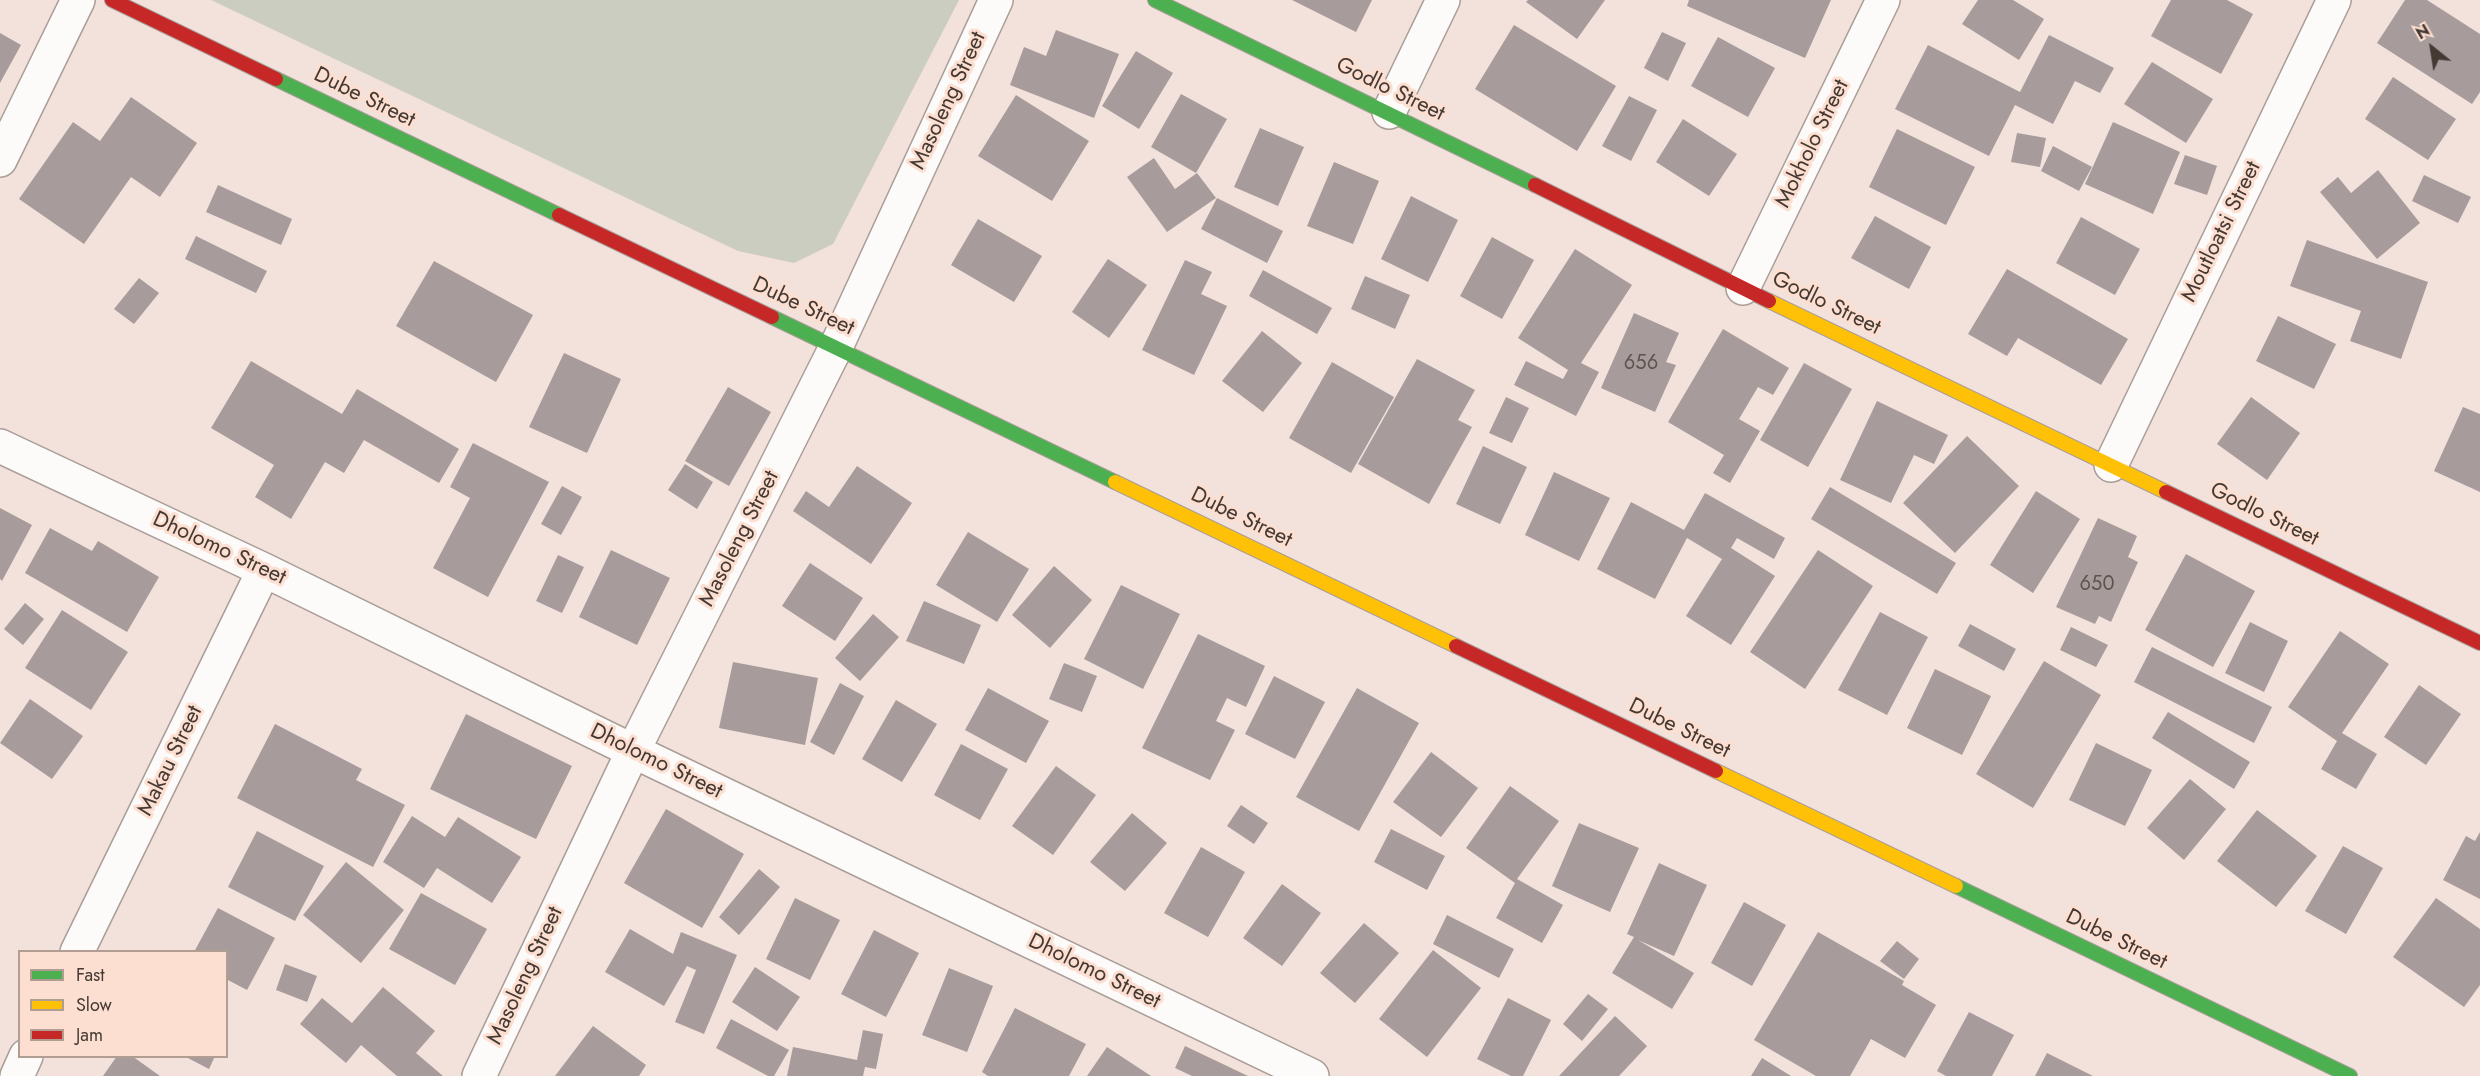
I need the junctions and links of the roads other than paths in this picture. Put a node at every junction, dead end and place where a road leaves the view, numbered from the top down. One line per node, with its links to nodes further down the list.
1 (78, 0): 9 (street)
2 (112, 0): 11 (street, Dube Street)
3 (996, 0): 11 (street, Masoleng Street)
4 (1155, 0): 8 (street, Godlo Street)
5 (1443, 0): 8 (street)
6 (1882, 0): 10 (street, Mokholo Street)
7 (2334, 0): 13 (street, Moutloatsi Street)
8 (1389, 112): 10 (street, Godlo Street)
9 (0, 160)
10 (1743, 288): 13 (street, Godlo Street)
11 (836, 346): 16 (street, Masoleng Street); 22 (street, Dube Street)
12 (0, 446): 14 (street, Dholomo Street)
13 (2111, 465): 15 (street, Godlo Street)
14 (264, 570): 16 (street, Dholomo Street); 17 (street, Makau Street)
15 (2480, 643)
16 (633, 751): 20 (street, Masoleng Street); 21 (street, Dholomo Street)
17 (77, 950)
18 (25, 1058): 19 (street)
19 (17, 1076)
20 (479, 1076)
21 (1312, 1076)
22 (2350, 1076)

